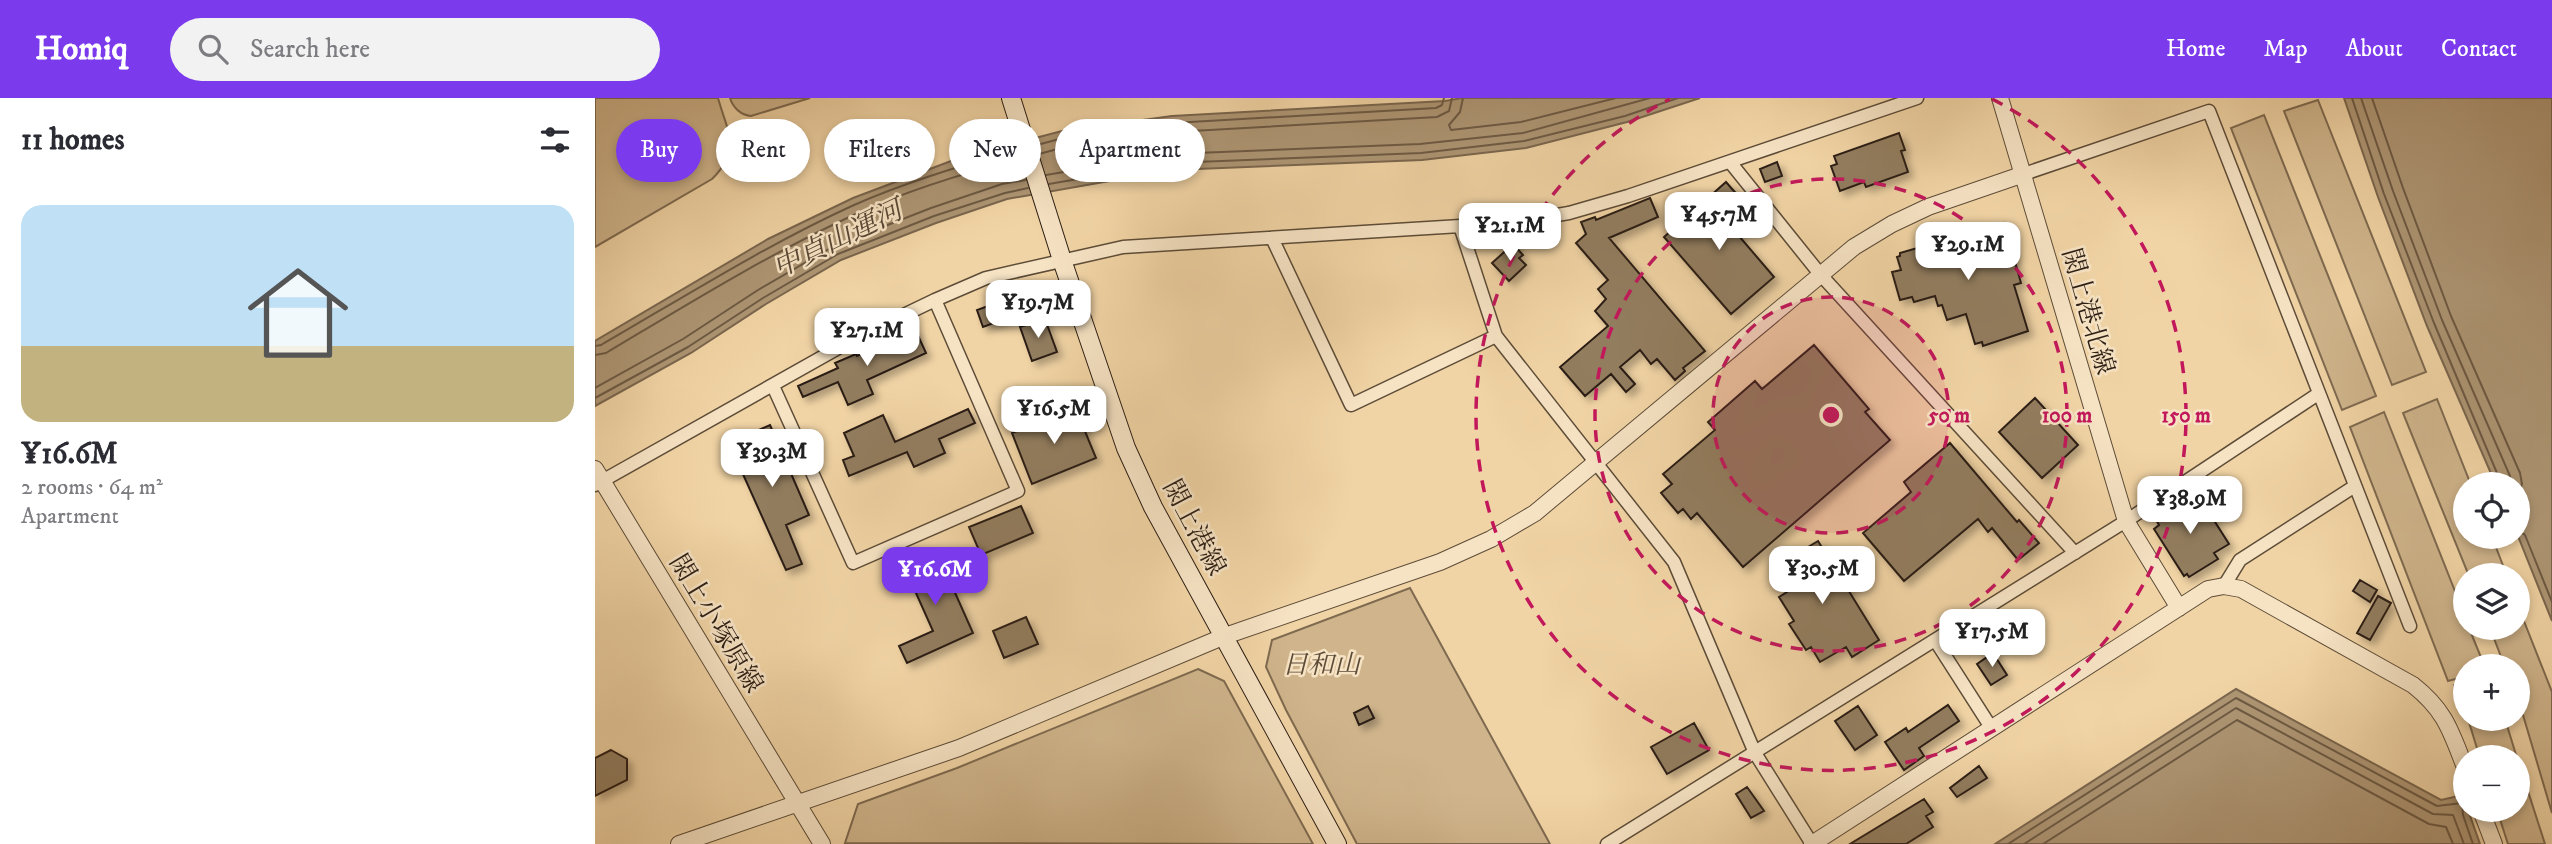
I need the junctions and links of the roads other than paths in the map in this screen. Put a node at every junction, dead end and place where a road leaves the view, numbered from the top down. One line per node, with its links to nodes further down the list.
1 (1917, 98): 5 (street)
2 (2000, 98): 6 (street, 閖上港北線)
3 (1013, 102): 9 (main road, 閖上港線)
4 (2206, 104): 6 (street); 14 (street)
5 (1730, 162): 7 (street); 10 (street)
6 (2024, 174): 10 (street); 18 (street, 閖上港北線)
7 (1460, 226): 8 (street); 12 (street)
8 (1272, 238): 9 (street); 12 (street)
9 (1062, 260): 11 (street); 23 (main road, 閖上港線)
10 (1820, 274): 15 (street); 19 (street)
11 (935, 300): 13 (street); 13 (street)
12 (1496, 336): 15 (street)
13 (772, 386): 16 (street)
14 (2318, 394): 17 (street); 18 (street)
15 (1595, 464): 23 (street); 27 (street)
16 (597, 478): 28 (street, 閖上小塚原線)
17 (2355, 486): 20 (street); 22 (street)
18 (2126, 521): 19 (street); 21 (street, 閖上港北線)
19 (2075, 553): 24 (street)
20 (2224, 586): 21 (street); 26 (street)
21 (2179, 608): 25 (street)
22 (2410, 626)
23 (1225, 636): 28 (street); 32 (main road, 閖上港線)
24 (1935, 640): 25 (street); 27 (street)
25 (1993, 729): 34 (street)
26 (2455, 745)
27 (1755, 753): 33 (street); 34 (street)
28 (797, 803): 30 (street); 31 (street, 閖上小塚原線)
29 (2486, 822): 35 (street)
30 (679, 844)
31 (822, 844)
32 (1337, 844)
33 (1607, 844)
34 (1812, 844)
35 (2494, 844)

